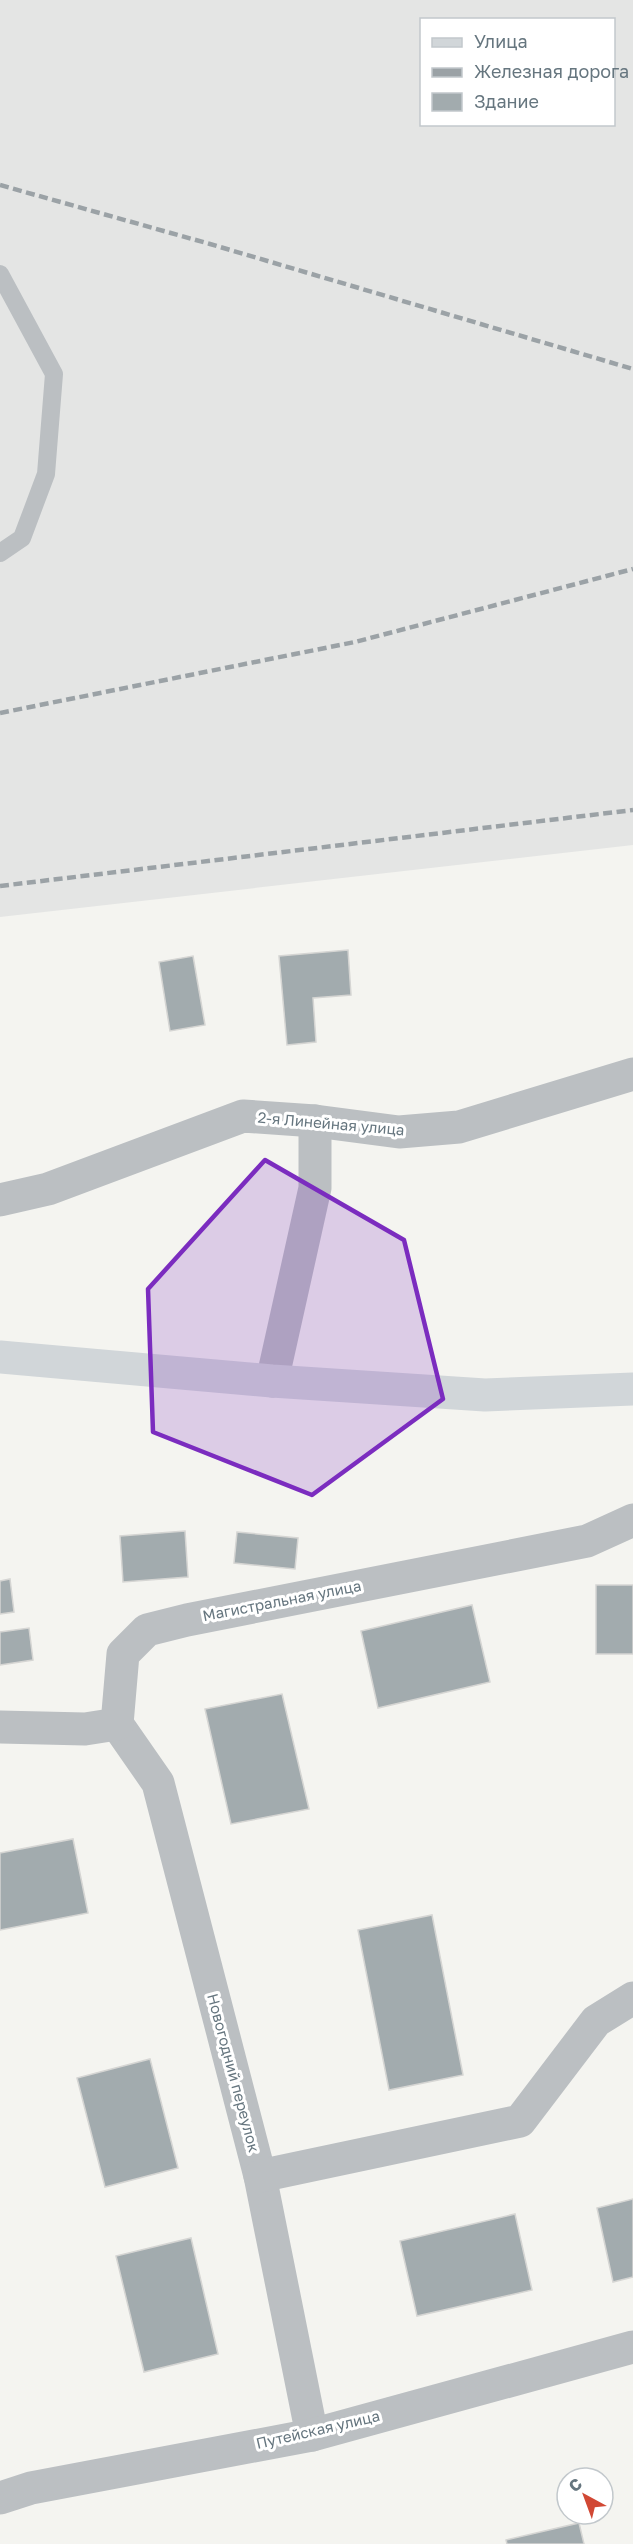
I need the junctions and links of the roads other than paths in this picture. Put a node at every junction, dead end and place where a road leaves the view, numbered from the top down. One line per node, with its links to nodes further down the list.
1 (0, 274): 2 (lane)
2 (0, 553)
3 (633, 1074): 4 (street, 2-я Линейная улица)
4 (315, 1121): 5 (street, 2-я Линейная улица); 7 (street)
5 (0, 1200)
6 (0, 1358): 7 (street)
7 (272, 1381): 8 (street)
8 (633, 1389)
9 (633, 1520): 10 (street, Магистральная улица)
10 (117, 1724): 11 (street); 13 (street, Новогодний переулок)
11 (0, 1727)
12 (633, 1998): 13 (street)
13 (260, 2176): 15 (street, Новогодний переулок)
14 (633, 2347): 15 (street, Путейская улица)
15 (312, 2435): 16 (street, Путейская улица)
16 (0, 2498)

